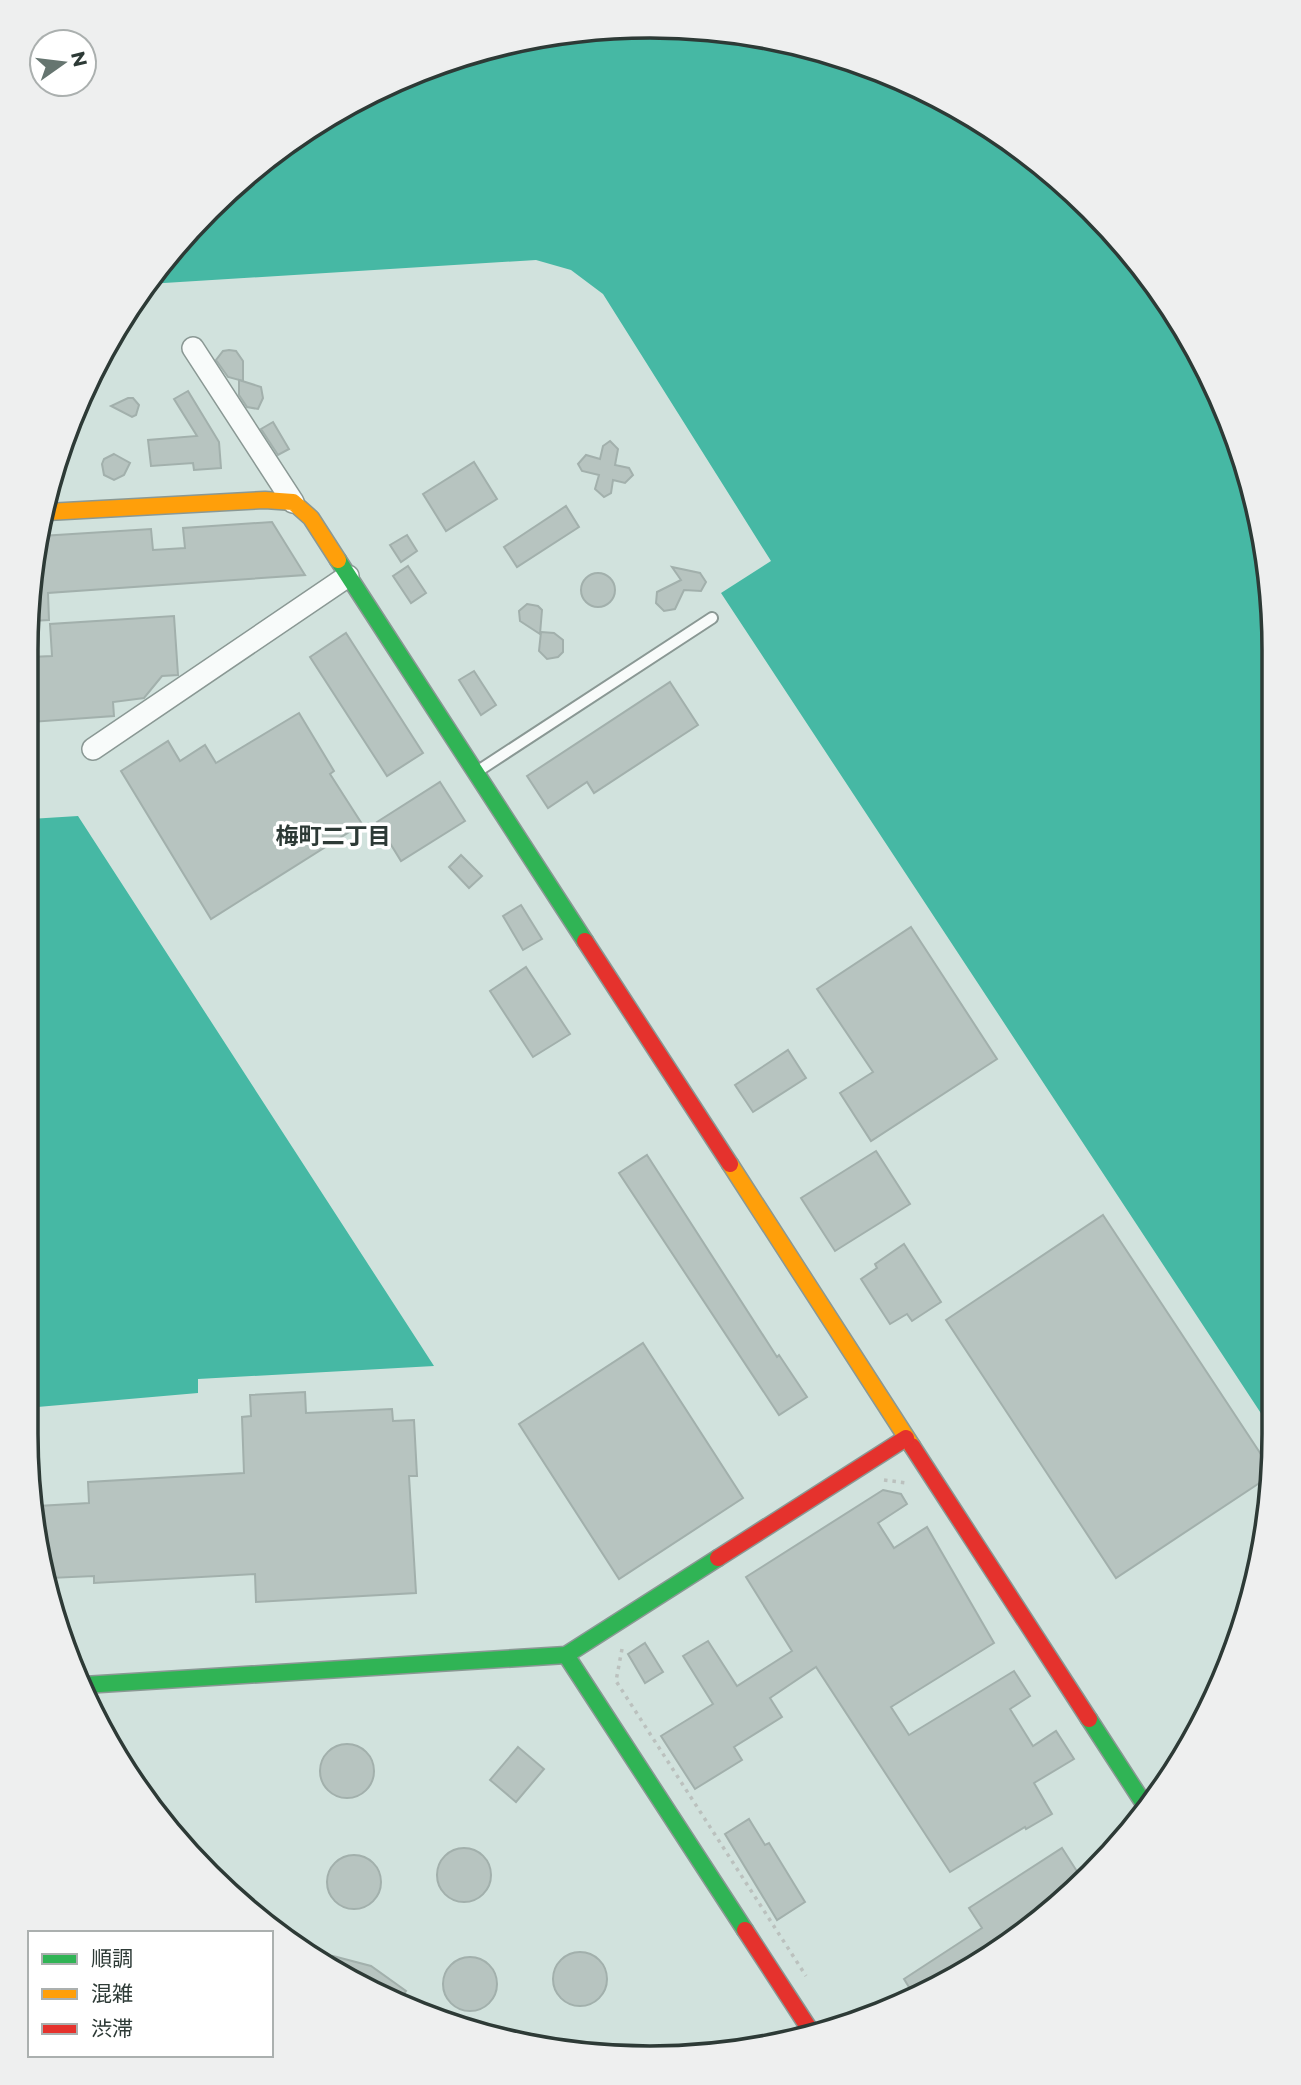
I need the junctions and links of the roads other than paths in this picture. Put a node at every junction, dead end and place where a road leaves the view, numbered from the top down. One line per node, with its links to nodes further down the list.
1 (193, 348): 2 (street)
2 (293, 502): 3 (street); 4 (street)
3 (54, 512)
4 (348, 576): 6 (street); 7 (street)
5 (712, 618): 7 (lane)
6 (93, 749)
7 (475, 772): 8 (street)
8 (906, 1438): 9 (street); 11 (street)
9 (566, 1655): 10 (street); 12 (street)
10 (92, 1684)
11 (1141, 1800)
12 (808, 2026)

